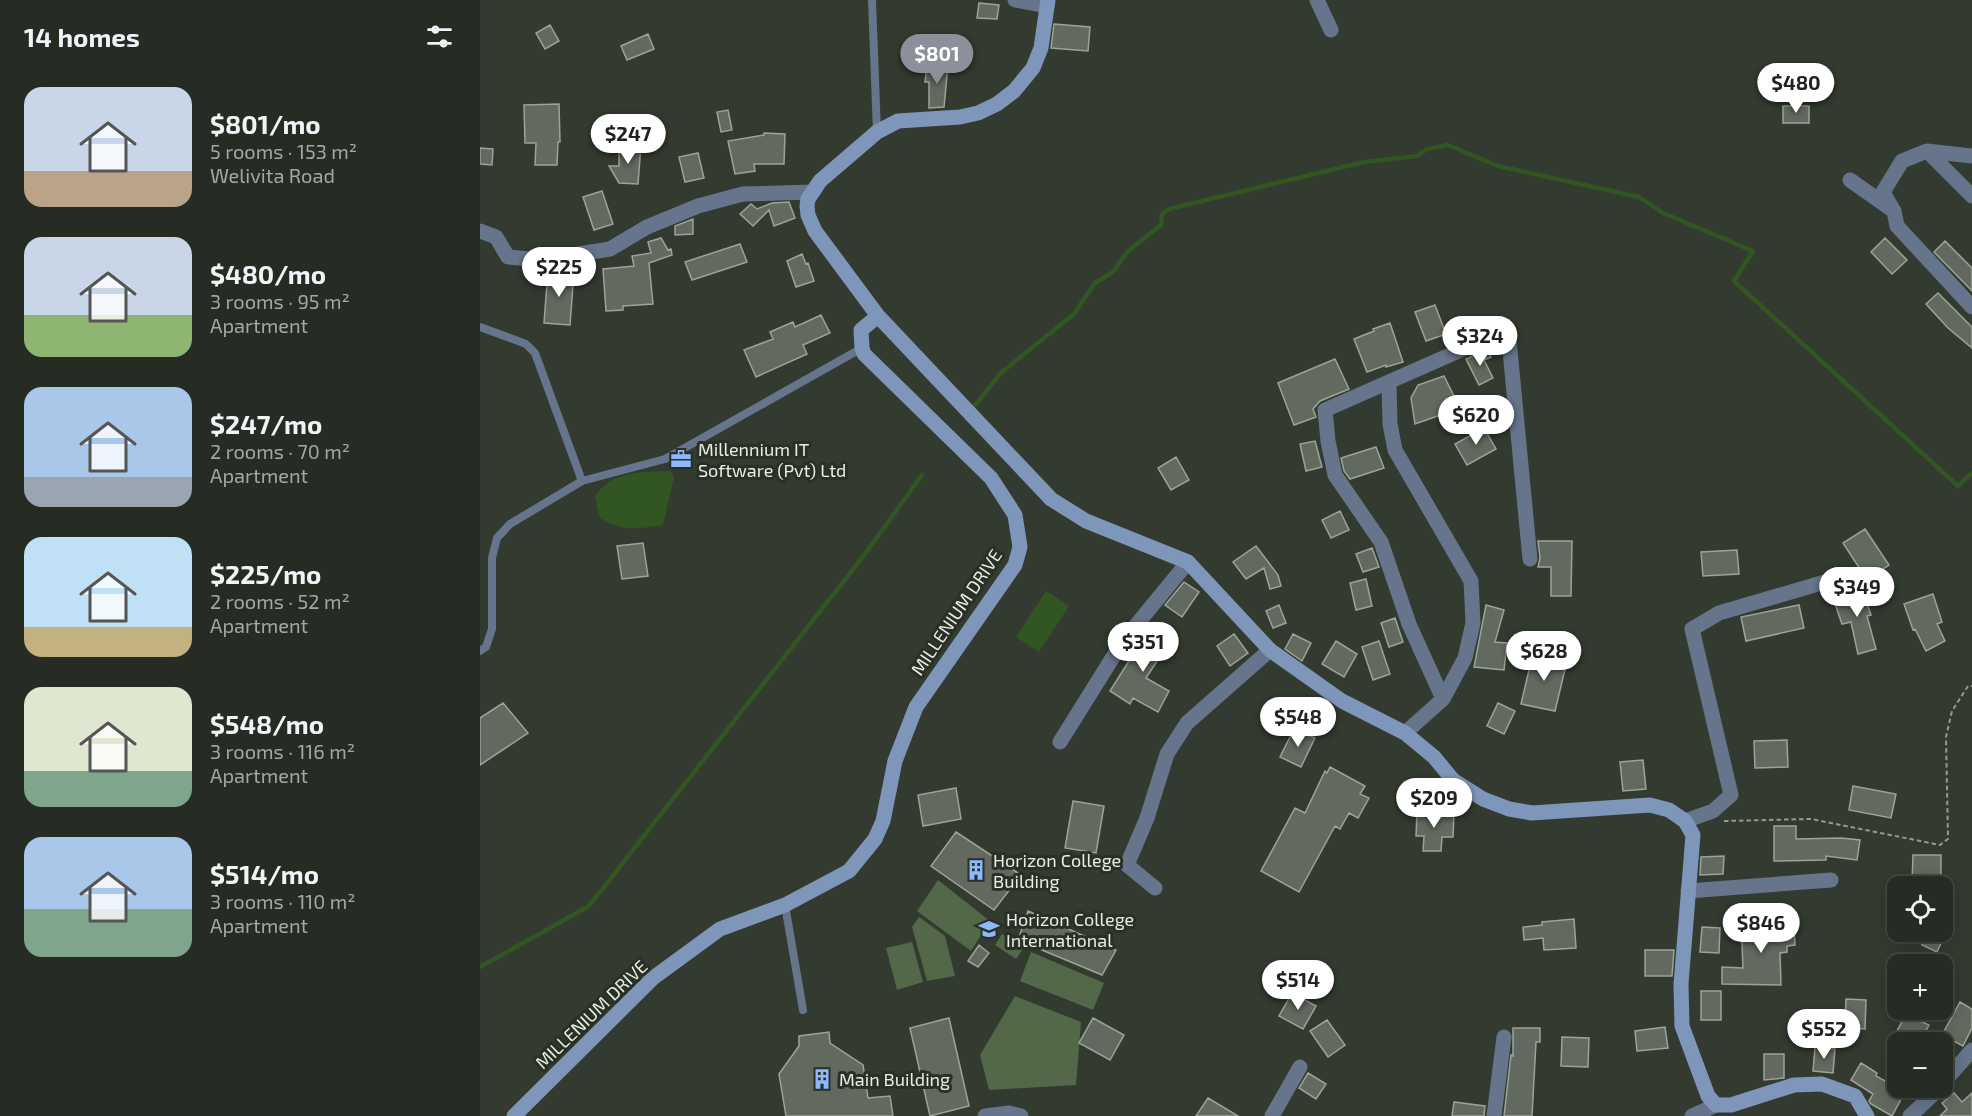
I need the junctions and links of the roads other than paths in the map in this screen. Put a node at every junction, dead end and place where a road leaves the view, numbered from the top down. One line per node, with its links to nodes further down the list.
1 (872, 0): 6 (lane)
2 (1015, 0): 4 (street)
3 (1317, 0): 5 (street)
4 (1048, 3): 6 (street)
5 (1330, 30)
6 (877, 132): 10 (street)
7 (1927, 151): 8 (street); 11 (street); 12 (street)
8 (1972, 156)
9 (1850, 180): 12 (street)
10 (813, 192): 13 (street); 15 (street)
11 (1972, 196)
12 (1894, 211): 14 (street)
13 (480, 231)
14 (1972, 307)
15 (878, 316): 17 (street); 21 (street)
16 (480, 327): 19 (lane)
17 (862, 348): 19 (lane); 32 (street, MILLENIUM DRIVE)
18 (1389, 383): 20 (street); 25 (street); 25 (street)
19 (582, 482): 24 (lane)
20 (1530, 560)
21 (1188, 562): 23 (street); 27 (street)
22 (1842, 578): 28 (street)
23 (1270, 650): 26 (street); 30 (street)
24 (480, 651)
25 (1443, 699): 26 (street)
26 (1405, 733): 28 (street)
27 (1060, 742)
28 (1685, 821): 31 (street)
29 (1831, 880): 31 (street)
30 (1155, 888)
31 (1689, 891): 39 (street)
32 (785, 905): 33 (lane); 40 (street, MILLENIUM DRIVE)
33 (803, 1010)
34 (1504, 1037): 44 (street)
35 (1972, 1050): 37 (street)
36 (1300, 1067): 43 (street)
37 (1953, 1072)
38 (1929, 1098): 47 (street)
39 (1716, 1105): 45 (street); 46 (street)
40 (514, 1116)
41 (985, 1116): 42 (street)
42 (1021, 1116)
43 (1272, 1116)
44 (1494, 1116)
45 (1692, 1116)
46 (1867, 1116)
47 (1911, 1116)

